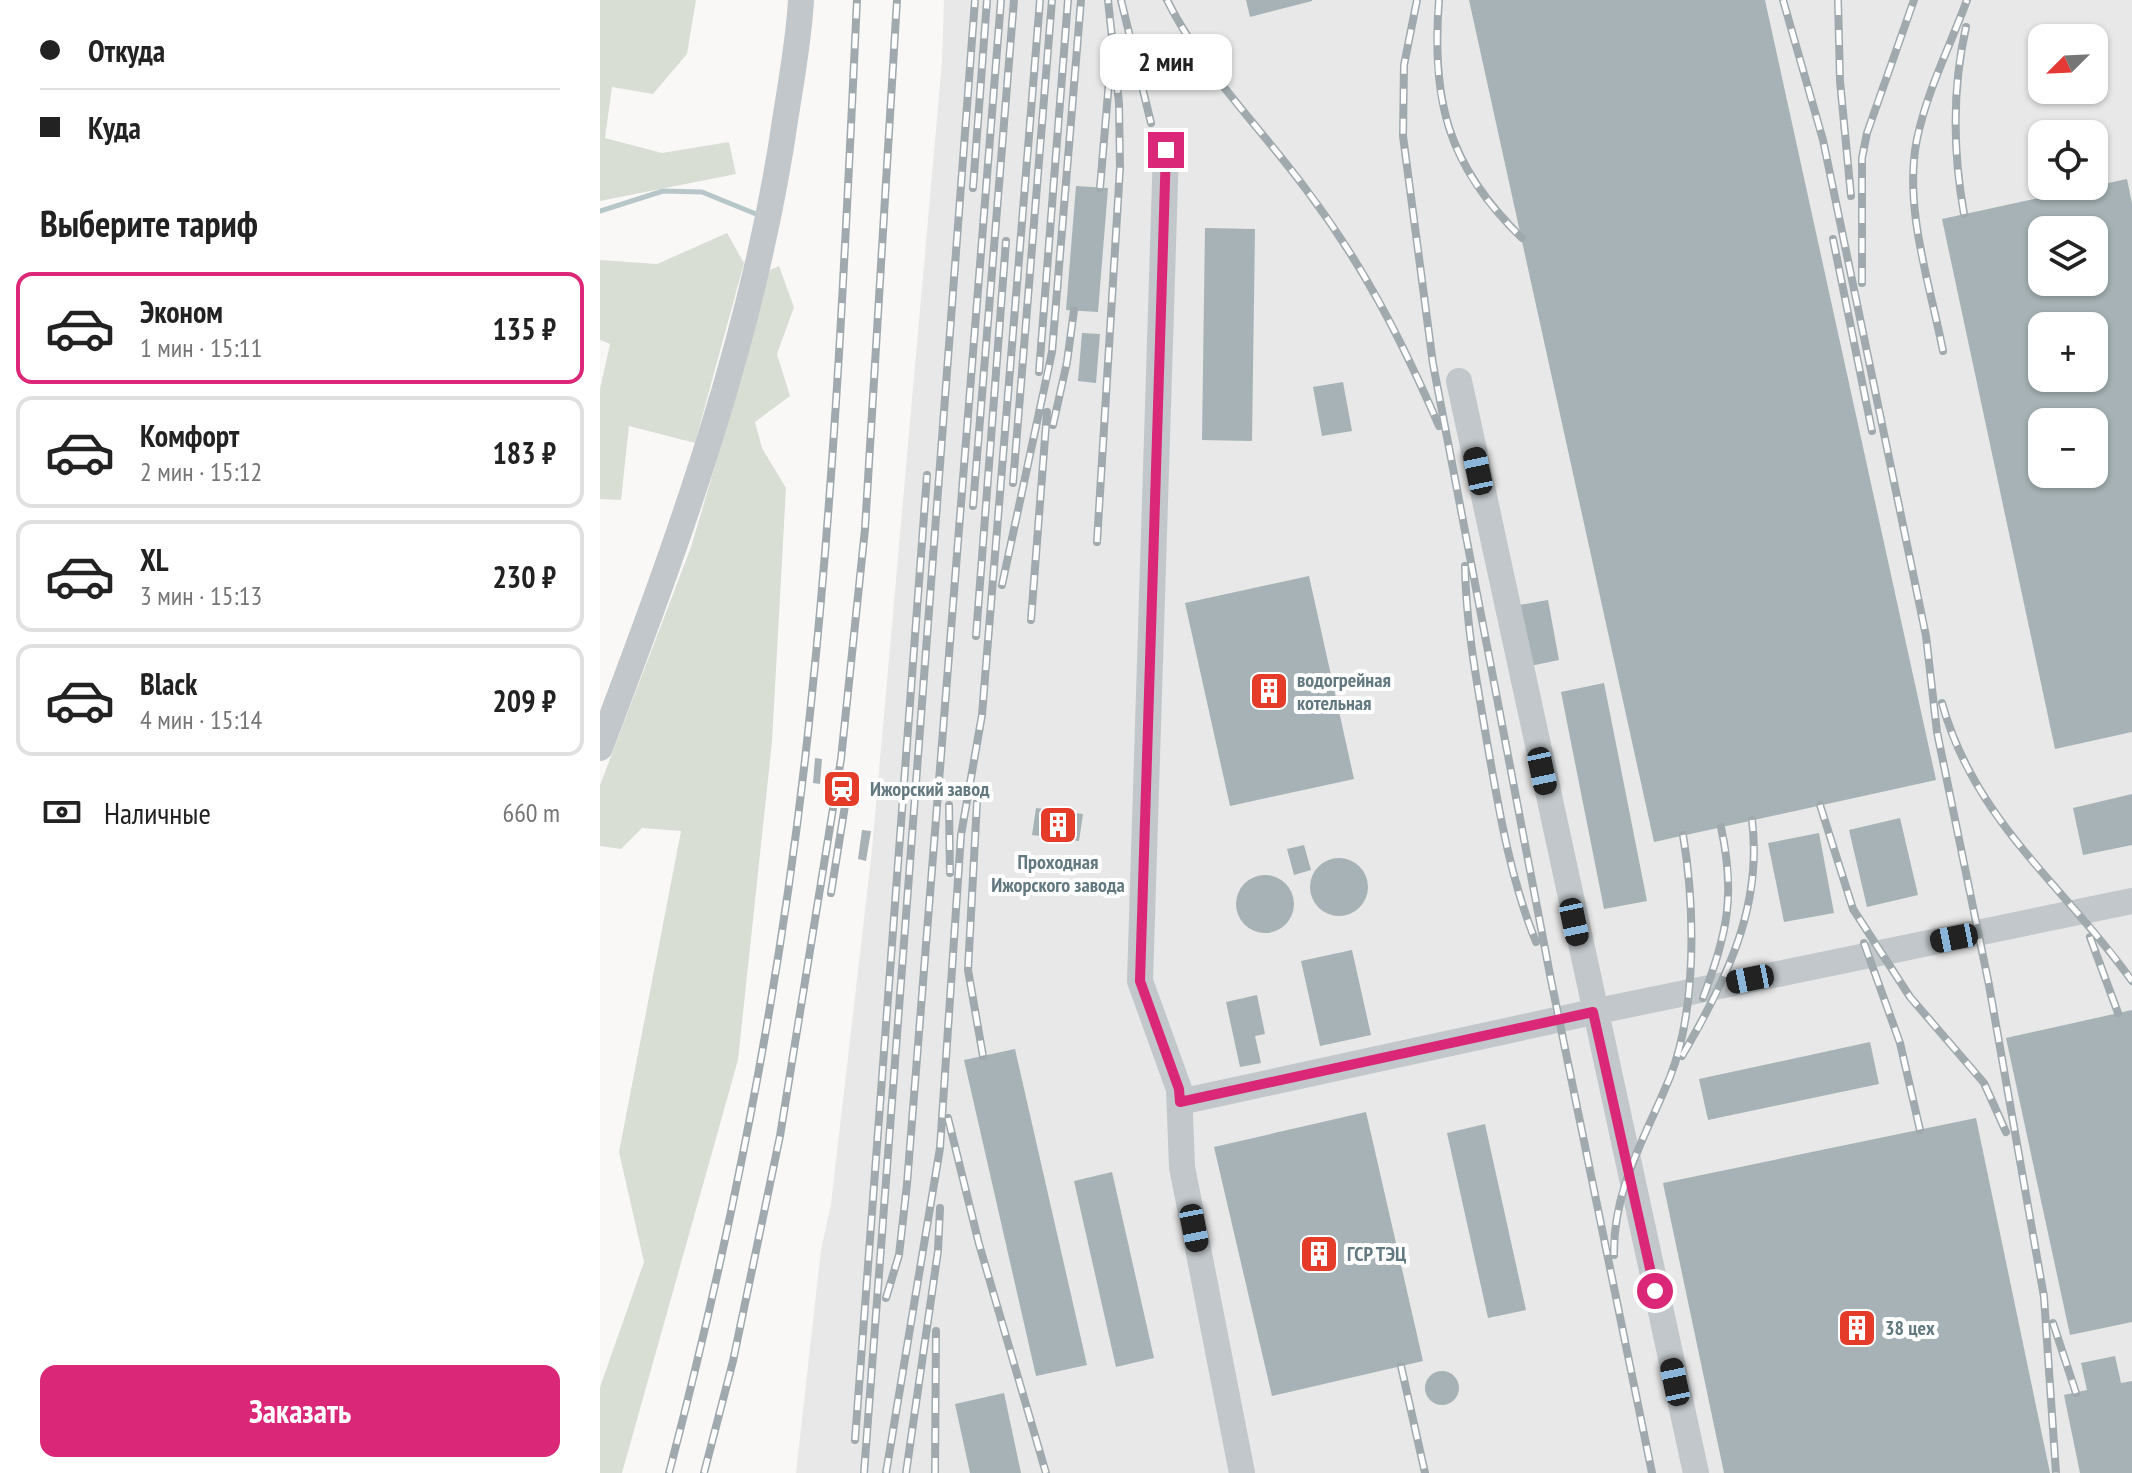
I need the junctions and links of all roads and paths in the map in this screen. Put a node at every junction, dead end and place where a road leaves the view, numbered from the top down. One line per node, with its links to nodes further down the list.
1 (801, 0): 4 (lane)
2 (1166, 150): 7 (lane)
3 (1459, 381): 6 (lane)
4 (600, 748)
5 (2132, 901): 6 (lane)
6 (1593, 1012): 7 (lane); 9 (lane)
7 (1180, 1102): 8 (lane)
8 (1242, 1473)
9 (1696, 1473)

